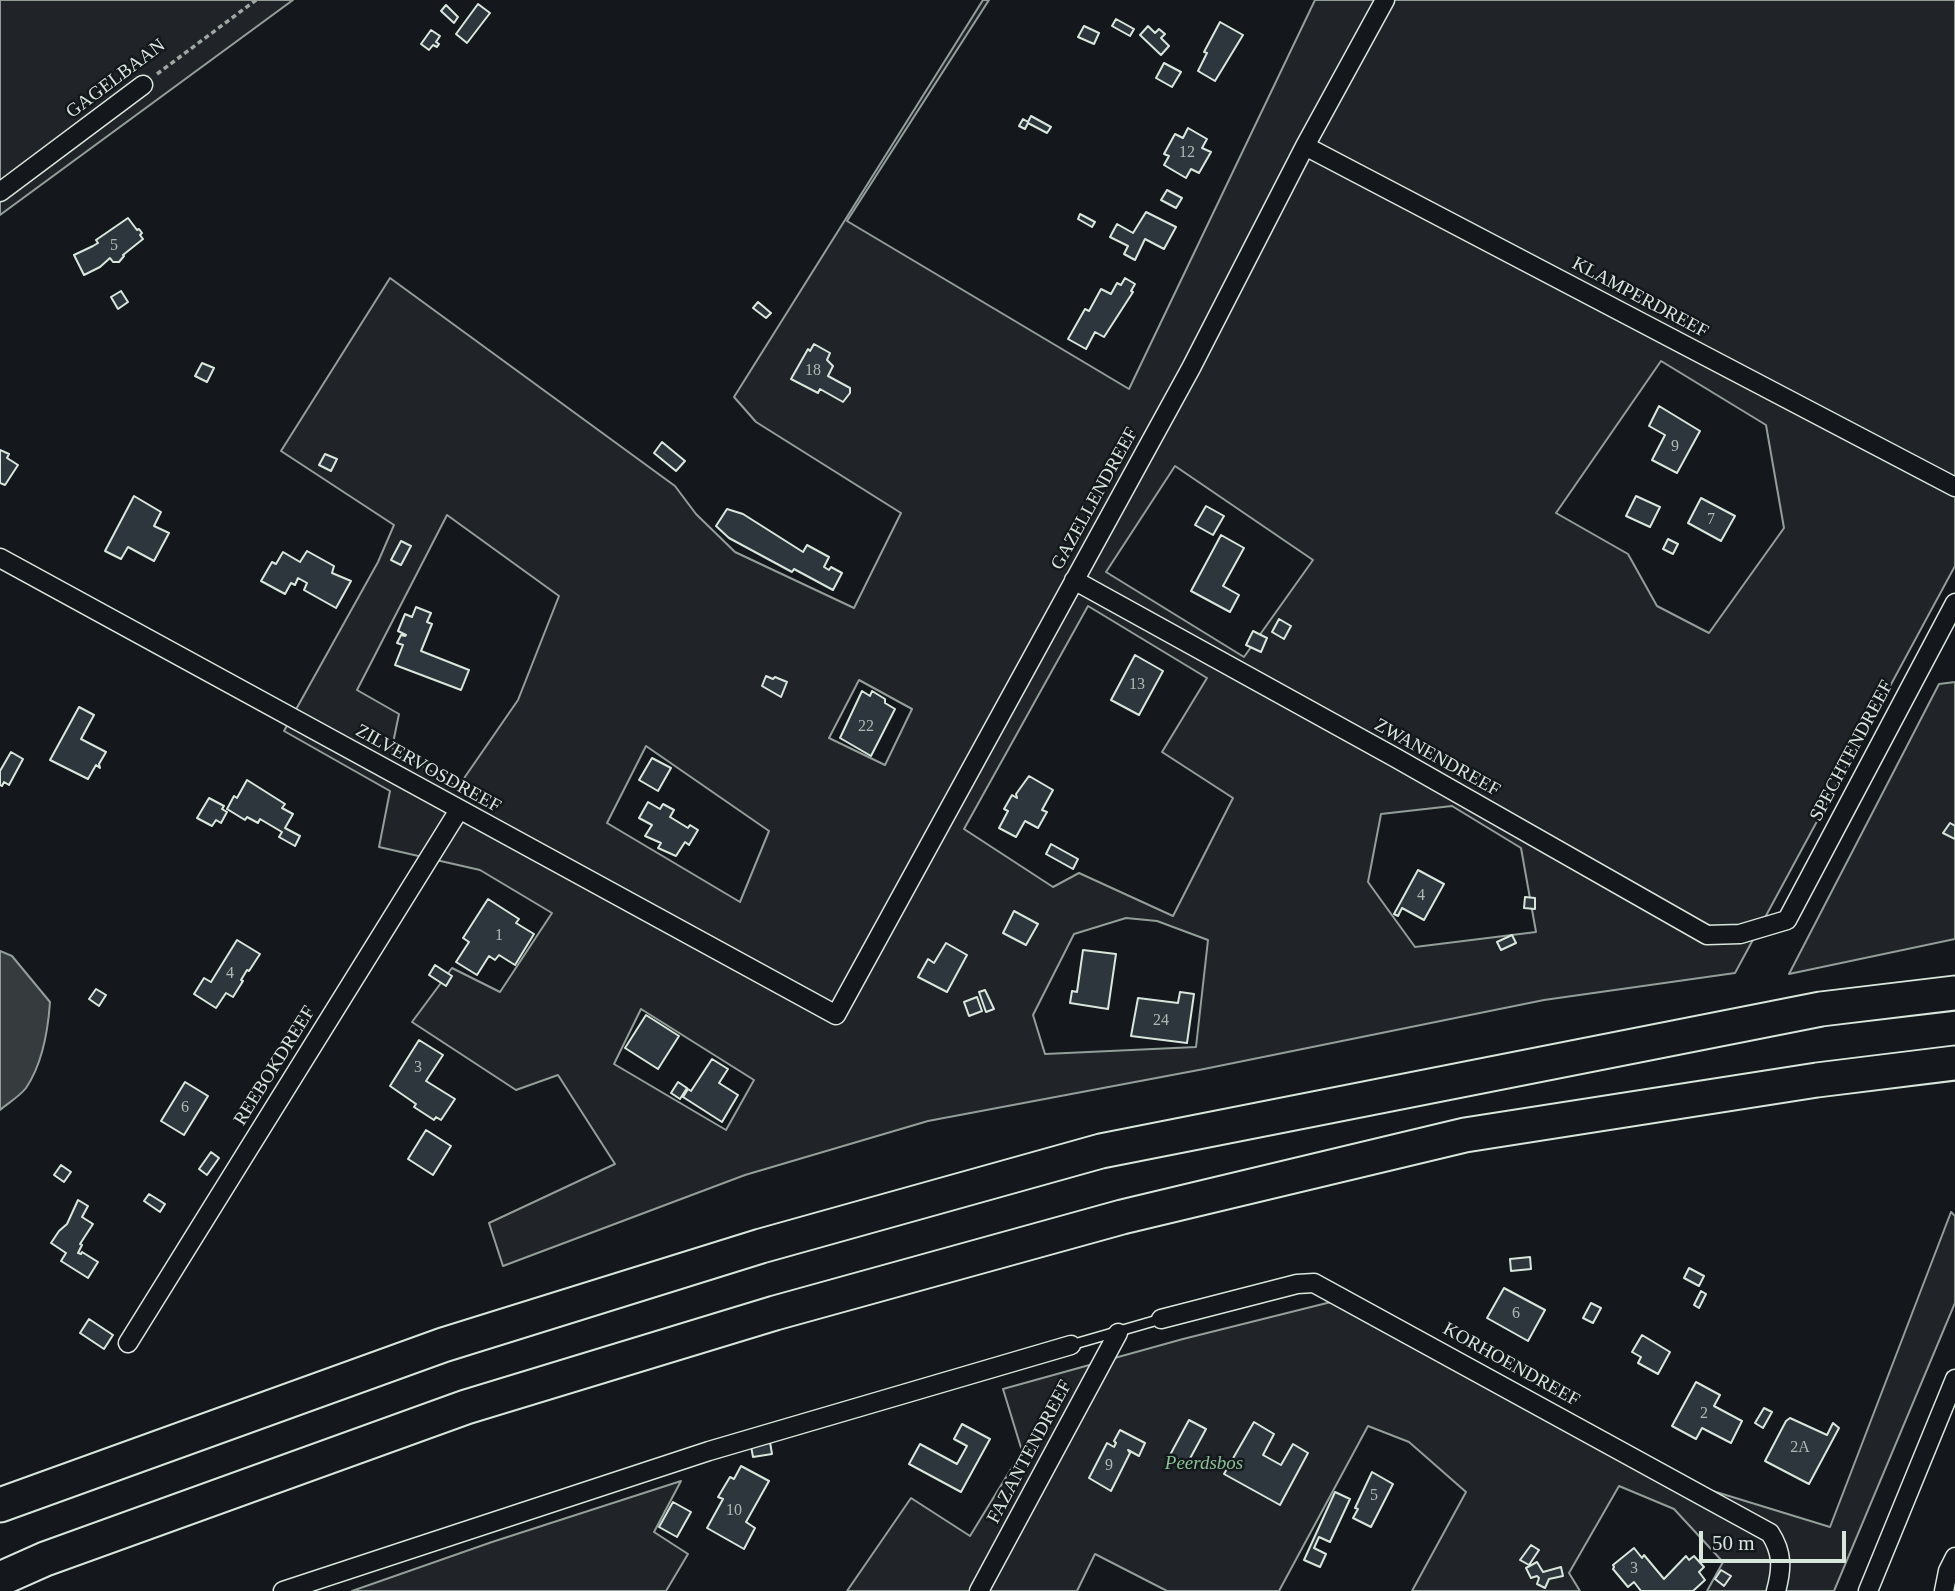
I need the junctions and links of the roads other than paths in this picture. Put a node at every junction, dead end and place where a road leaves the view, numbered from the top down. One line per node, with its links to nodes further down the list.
1 (1385, 0): 3 (street, GAZELLENDREEF)
2 (143, 85): 4 (street, GAGELBAAN)
3 (1306, 146): 5 (street, KLAMPERDREEF); 7 (street, GAZELLENDREEF)
4 (0, 192)
5 (1955, 487)
6 (0, 558): 9 (street, ZILVERVOSDREEF)
7 (1074, 580): 10 (street, ZWANENDREEF); 12 (street, GAZELLENDREEF)
8 (1955, 603): 10 (street, SPECHTENDREEF)
9 (458, 810): 12 (street, ZILVERVOSDREEF); 16 (street, REEBOKDREEF)
10 (1787, 920)
11 (1955, 993): 19 (highway)
12 (836, 1015)
13 (1955, 1063): 21 (highway)
14 (1161, 1319): 15 (lane); 24 (street, KORHOENDREEF)
15 (1118, 1333): 17 (lane); 23 (street, FAZANTENDREEF)
16 (128, 1343)
17 (1071, 1345): 22 (street)
18 (1955, 1378): 25 (street)
19 (0, 1506)
20 (1955, 1557): 26 (street)
21 (0, 1579)
22 (283, 1591)
23 (979, 1591)
24 (1776, 1591)
25 (1868, 1591)
26 (1944, 1591)

